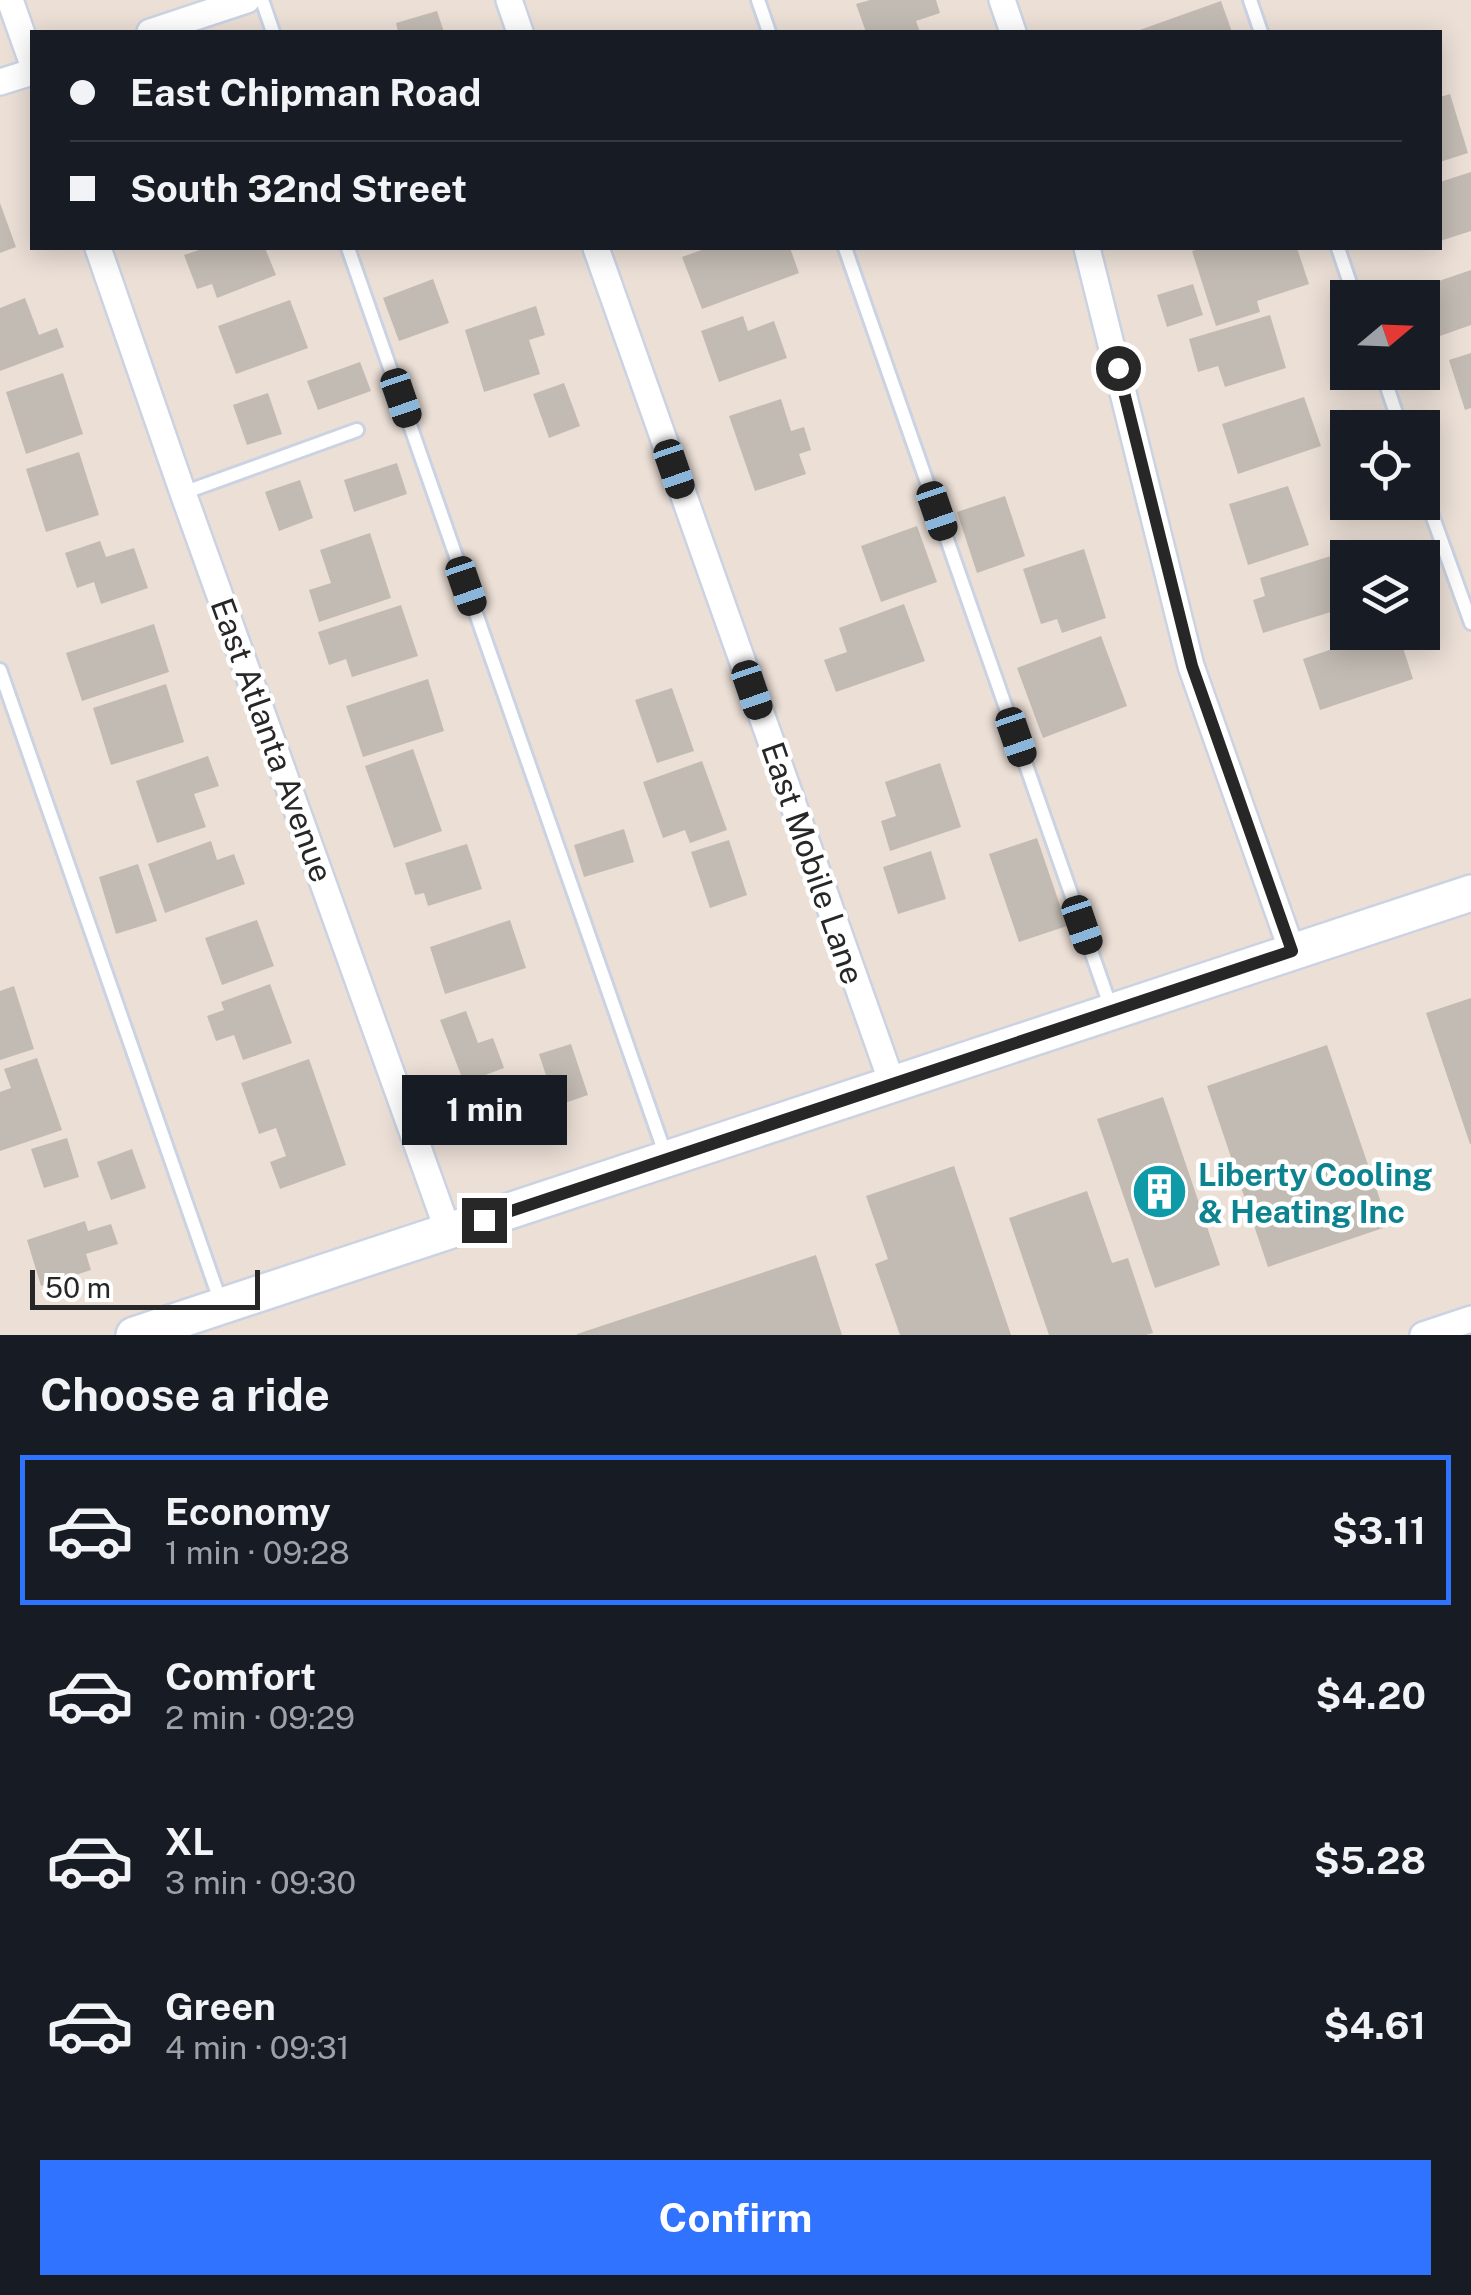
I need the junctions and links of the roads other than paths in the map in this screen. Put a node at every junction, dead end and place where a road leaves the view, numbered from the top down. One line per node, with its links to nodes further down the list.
1 (10, 0): 14 (street)
2 (246, 0): 8 (street)
3 (262, 0): 9 (lane)
4 (508, 0): 10 (street)
5 (758, 0): 11 (lane)
6 (1002, 0): 12 (street)
7 (1250, 0): 13 (lane)
8 (156, 30)
9 (273, 30)
10 (519, 30)
11 (768, 30)
12 (1013, 30)
13 (1260, 30)
14 (30, 56)
15 (30, 73): 16 (street)
16 (0, 82)
17 (99, 250): 25 (street, East Atlanta Avenue)
18 (349, 250): 33 (lane)
19 (597, 250): 32 (street, East Mobile Lane)
20 (845, 250): 31 (lane)
21 (1088, 250): 30 (street)
22 (1339, 250): 23 (lane)
23 (1349, 280)
24 (356, 430): 25 (lane)
25 (183, 493): 34 (street, East Atlanta Avenue)
26 (1434, 520): 27 (lane)
27 (1471, 623)
28 (0, 670): 35 (lane)
29 (1471, 892): 30 (main road)
30 (1292, 951): 31 (main road)
31 (1112, 1010): 32 (main road)
32 (892, 1083): 33 (main road)
33 (667, 1160): 34 (main road)
34 (448, 1232): 35 (main road)
35 (222, 1306): 37 (main road)
36 (1471, 1319): 38 (street)
37 (134, 1335)
38 (1423, 1335)

